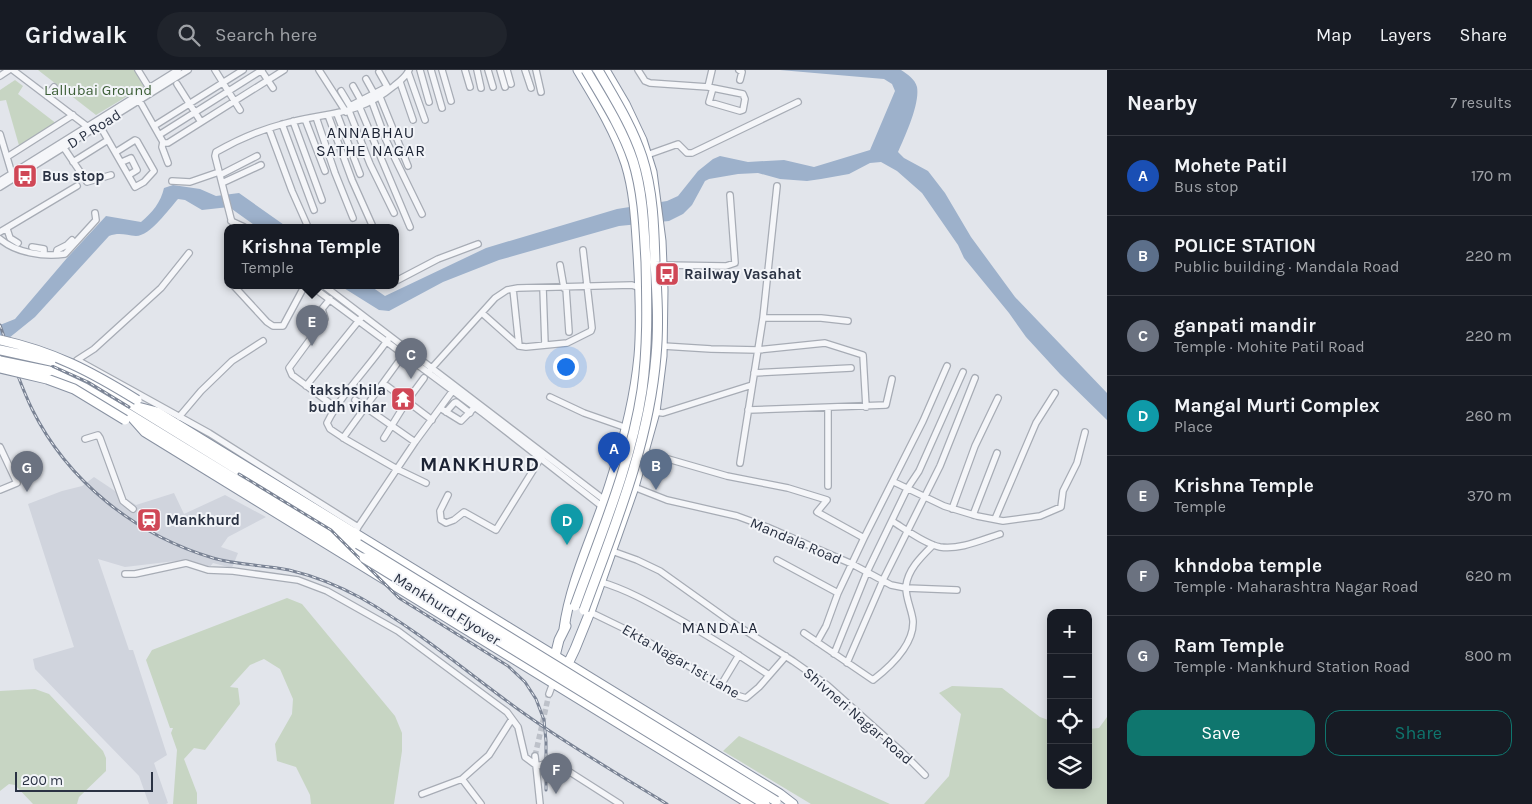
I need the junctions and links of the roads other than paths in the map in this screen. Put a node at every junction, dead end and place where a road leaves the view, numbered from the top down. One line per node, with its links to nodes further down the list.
1 (9, 70): 30 (street)
2 (13, 70): 50 (street)
3 (178, 70): 46 (street, D P Road)
4 (188, 70): 46 (street, D P Road)
5 (215, 70): 34 (street)
6 (243, 70): 34 (street)
7 (261, 70): 32 (street); 48 (street)
8 (284, 70): 32 (street)
9 (321, 70): 55 (street)
10 (420, 70): 56 (street)
11 (430, 70): 61 (street)
12 (442, 70): 54 (street)
13 (465, 70): 39 (street)
14 (477, 70): 42 (street)
15 (488, 70): 40 (street)
16 (500, 70): 17 (street)
17 (507, 70)
18 (525, 70): 43 (street)
19 (536, 70): 49 (street)
20 (578, 70): 68 (highway)
21 (586, 70): 237 (highway, bridge)
22 (598, 70): 236 (highway, bridge)
23 (605, 70): 59 (highway)
24 (638, 70): 44 (street)
25 (712, 70): 44 (street)
26 (739, 70): 33 (street)
27 (140, 71): 46 (street)
28 (409, 71): 35 (street); 72 (street)
29 (379, 72): 45 (street)
30 (0, 76)
31 (366, 79): 52 (street)
32 (268, 80): 41 (street); 53 (street)
33 (740, 80)
34 (223, 82): 48 (street); 58 (street)
35 (400, 82): 45 (street); 71 (street)
36 (177, 84): 58 (street)
37 (353, 86): 60 (street)
38 (54, 87): 50 (street)
39 (470, 87)
40 (493, 87)
41 (273, 88)
42 (481, 88)
43 (531, 88)
44 (710, 88): 44 (street)
45 (388, 89): 52 (street)
46 (150, 90): 51 (street, D P Road)
47 (341, 91): 55 (street)
48 (228, 92): 53 (street); 64 (street)
49 (541, 92)
50 (47, 96): 67 (street)
51 (138, 98): 76 (street, D P Road); 77 (street); 78 (street, D P Road)
52 (376, 98): 60 (street); 93 (street); 111 (street)
53 (234, 101): 62 (street); 74 (street)
54 (451, 101)
55 (344, 102): 60 (street); 63 (street)
56 (430, 102)
57 (798, 102): 86 (street)
58 (190, 103): 64 (street); 77 (street)
59 (625, 104): 68 (highway); 86 (highway)
60 (362, 105): 63 (street); 118 (street)
61 (442, 108)
62 (240, 110)
63 (348, 111): 65 (street); 110 (street)
64 (195, 112): 74 (street); 81 (street)
65 (337, 114): 66 (street); 97 (street)
66 (328, 115): 69 (street); 117 (street)
67 (73, 116): 78 (street); 88 (street)
68 (605, 116): 135 (highway)
69 (316, 117): 70 (street); 112 (street)
70 (305, 119): 73 (street); 94 (street)
71 (413, 120)
72 (425, 120)
73 (293, 121): 75 (street); 107 (street)
74 (201, 122): 83 (street)
75 (282, 124): 79 (street); 108 (street)
76 (100, 126): 78 (street, D P Road); 82 (street)
77 (154, 126): 81 (street)
78 (90, 129): 84 (street, D P Road); 95 (street, D P Road)
79 (269, 129): 96 (street); 116 (street)
80 (0, 134): 88 (street)
81 (159, 135): 83 (street)
82 (108, 140): 85 (street); 89 (street)
83 (163, 144): 91 (street)
84 (64, 148): 89 (street); 105 (street, D P Road)
85 (116, 152): 90 (street); 99 (street)
86 (648, 155): 130 (highway)
87 (257, 156): 96 (street)
88 (7, 157): 95 (street)
89 (73, 162): 98 (street)
90 (122, 162): 99 (street); 99 (street)
91 (168, 163)
92 (262, 165): 102 (street)
93 (408, 166)
94 (325, 171)
95 (12, 174): 101 (street, D P Road)
96 (220, 174): 100 (street); 102 (street)
97 (360, 174)
98 (110, 175)
99 (129, 175)
100 (172, 181)
101 (0, 182)
102 (222, 183): 113 (street)
103 (77, 186): 119 (street)
104 (777, 186): 146 (street)
105 (0, 187)
106 (730, 195): 130 (street)
107 (322, 200)
108 (314, 210)
109 (96, 213): 128 (street)
110 (394, 213)
111 (422, 214)
112 (354, 218)
113 (232, 221): 114 (street); 115 (street)
114 (234, 224)
115 (238, 224)
116 (307, 224)
117 (373, 224)
118 (410, 227)
119 (2, 230): 120 (street); 122 (street)
120 (1, 240): 126 (street)
121 (72, 240): 128 (street)
122 (18, 243)
123 (478, 244): 131 (street)
124 (32, 247): 126 (street)
125 (583, 250): 132 (street)
126 (45, 251): 128 (street)
127 (189, 253): 189 (street)
128 (56, 255)
129 (560, 265): 134 (street)
130 (662, 265): 141 (highway)
131 (399, 279)
132 (587, 287): 134 (street); 135 (street); 153 (street)
133 (543, 288): 134 (street); 140 (street); 153 (street)
134 (565, 288): 148 (street)
135 (640, 288): 141 (street); 193 (highway)
136 (238, 289): 137 (street)
137 (303, 289)
138 (316, 289): 142 (street)
139 (328, 289): 143 (street)
140 (513, 289): 144 (street); 152 (street)
141 (663, 290): 154 (highway)
142 (330, 299): 143 (street); 169 (street)
143 (350, 309): 145 (street)
144 (482, 314): 152 (street); 162 (street)
145 (361, 318): 149 (street); 169 (street)
146 (763, 318): 147 (street); 155 (street)
147 (848, 321)
148 (569, 332)
149 (389, 338): 157 (street); 162 (street); 180 (street)
150 (0, 340): 184 (highway, bridge)
151 (263, 341): 189 (street)
152 (519, 346): 153 (street)
153 (545, 346)
154 (663, 346): 155 (street); 187 (highway)
155 (758, 348): 164 (street); 179 (street)
156 (0, 350): 184 (highway, bridge)
157 (404, 354): 162 (street); 177 (street)
158 (0, 360): 184 (highway, bridge)
159 (946, 366): 206 (street)
160 (0, 368): 184 (highway, bridge)
161 (851, 368): 164 (street)
162 (430, 370): 171 (street)
163 (963, 372): 210 (street)
164 (754, 373): 168 (street)
165 (424, 378): 176 (street)
166 (975, 378): 213 (street)
167 (892, 379): 179 (street)
168 (752, 385): 185 (street); 187 (street)
169 (306, 386): 180 (street)
170 (387, 386): 176 (street)
171 (454, 388): 178 (street); 181 (street); 183 (street)
172 (1055, 393): 219 (street)
173 (550, 397): 193 (street)
174 (998, 398): 216 (street)
175 (355, 400): 177 (street)
176 (407, 401): 190 (street); 192 (street)
177 (366, 407): 192 (street); 195 (street)
178 (475, 407): 183 (street); 188 (street)
179 (866, 407): 182 (street)
180 (335, 408): 195 (street)
181 (440, 408): 186 (street); 190 (street)
182 (828, 408): 185 (street); 208 (street)
183 (482, 409): 202 (street)
184 (131, 410): 191 (highway); 191 (highway)
185 (748, 410): 203 (street)
186 (446, 412): 188 (street); 188 (street)
187 (654, 412): 200 (highway)
188 (470, 413)
189 (179, 417): 205 (street)
190 (432, 420): 198 (street)
191 (151, 422): 205 (highway); 223 (highway); 249 (highway); 263 (highway, Mankhurd Flyover, bridge)
192 (391, 426): 196 (street); 198 (street)
193 (626, 428): 214 (highway)
194 (1085, 432): 219 (street)
195 (343, 438): 204 (street)
196 (384, 438)
197 (85, 439): 215 (street)
198 (415, 442): 204 (street)
199 (0, 447): 211 (street)
200 (644, 452): 209 (highway); 224 (street)
201 (997, 453): 218 (street)
202 (542, 456): 212 (street); 214 (street)
203 (740, 463)
204 (397, 469): 207 (street); 223 (street)
205 (273, 479): 223 (highway)
206 (894, 482): 210 (street); 224 (street)
207 (426, 484)
208 (828, 486)
209 (634, 487): 217 (highway); 228 (street, Mandala Road)
210 (907, 489): 213 (street); 220 (street)
211 (0, 490)
212 (448, 494)
213 (925, 498): 216 (street); 221 (street)
214 (603, 503): 217 (street); 237 (highway)
215 (133, 509)
216 (952, 509): 218 (street)
217 (626, 513): 226 (highway)
218 (973, 515): 219 (street)
219 (995, 519)
220 (892, 521): 221 (street); 229 (street)
221 (907, 530): 225 (street); 231 (street)
222 (1000, 534): 225 (street)
223 (358, 536): 241 (highway); 258 (highway, Mankhurd Flyover, bridge)
224 (864, 538): 228 (street)
225 (933, 545): 233 (street)
226 (612, 551): 232 (highway); 245 (street, Shivneri Nagar Road)
227 (776, 560): 235 (street)
228 (852, 564): 229 (street, Mandala Road); 235 (street)
229 (867, 572): 231 (street, Mandala Road); 242 (street)
230 (125, 574): 252 (street)
231 (883, 580): 233 (street, Mandala Road); 246 (street)
232 (601, 582): 236 (highway); 243 (street)
233 (906, 588): 234 (street, Mandala Road); 246 (street)
234 (957, 590)
235 (838, 594): 240 (street)
236 (587, 611): 247 (highway); 250 (street, Ekta Nagar 1st Lane)
237 (564, 629): 239 (highway)
238 (804, 633): 240 (street)
239 (560, 640): 241 (highway); 244 (highway)
240 (818, 642): 242 (street)
241 (539, 646): 244 (highway)
242 (834, 654): 246 (street)
243 (739, 655): 248 (street); 250 (street)
244 (554, 656): 247 (highway); 249 (highway)
245 (786, 656): 248 (street, Ekta Nagar 1st Lane); 255 (street, Shivneri Nagar Road)
246 (846, 662)
247 (569, 664): 249 (highway); 264 (highway)
248 (769, 675): 250 (street, Ekta Nagar 1st Lane)
249 (552, 683): 251 (street); 262 (highway)
250 (721, 685)
251 (549, 694)
252 (512, 719): 254 (street); 256 (street)
253 (535, 756): 254 (street)
254 (536, 766): 260 (street); 261 (street)
255 (925, 775)
256 (462, 780): 257 (street); 259 (street)
257 (422, 794)
258 (778, 802)
259 (481, 804)
260 (540, 804)
261 (620, 804)
262 (750, 804)
263 (765, 804)
264 (793, 804)

